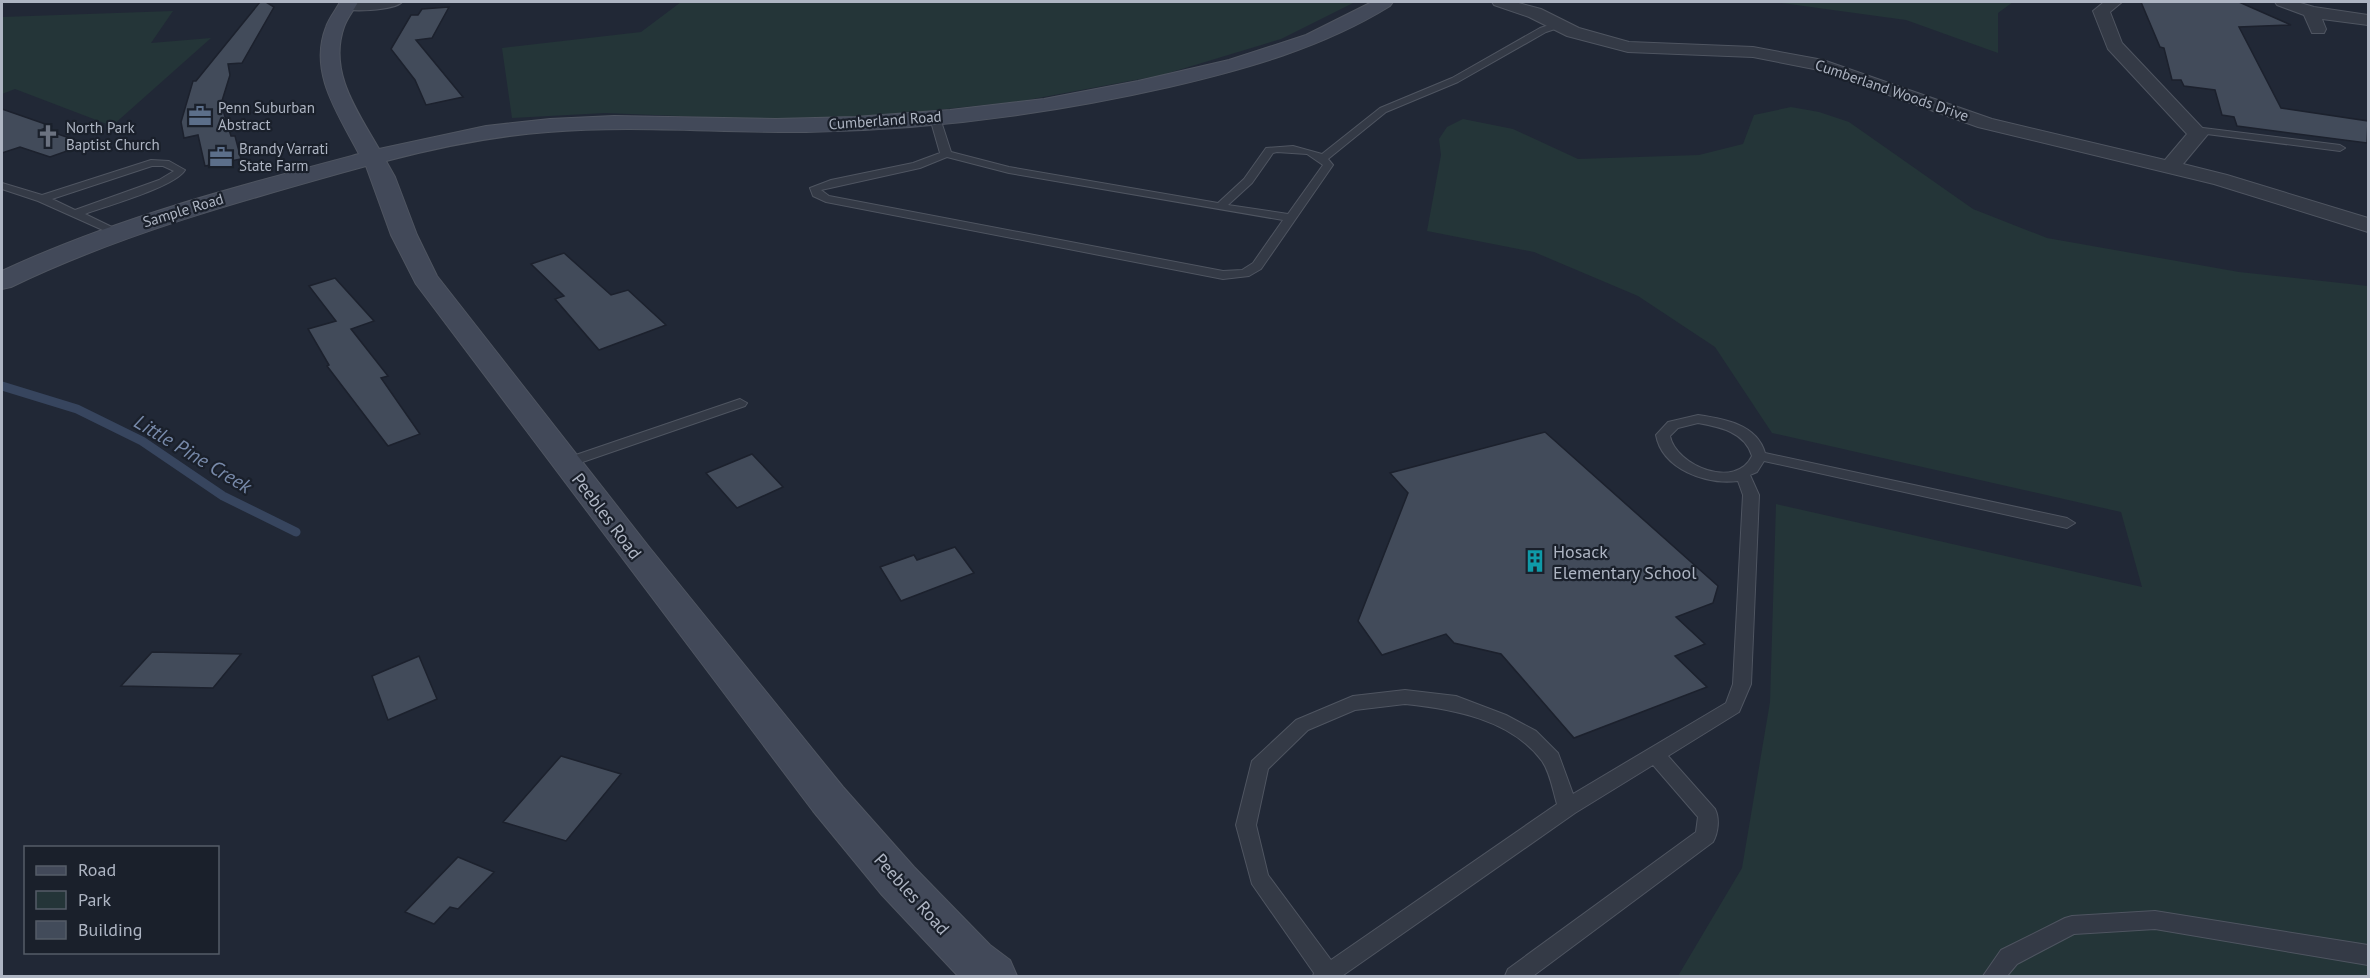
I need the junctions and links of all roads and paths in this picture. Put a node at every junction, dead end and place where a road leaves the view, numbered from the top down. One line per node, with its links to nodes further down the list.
1 (394, 2): 6 (street)
2 (1384, 2): 11 (street, Cumberland Road)
3 (2114, 2): 12 (street)
4 (2283, 2): 7 (street)
5 (1497, 3): 9 (street, Cumberland Woods Drive)
6 (348, 4): 15 (street, Peebles Road)
7 (2311, 12): 8 (street); 10 (street)
8 (2368, 20)
9 (1558, 25): 16 (lane); 17 (street, Cumberland Woods Drive)
10 (2320, 34)
11 (935, 118): 14 (lane); 15 (street, Cumberland Road)
12 (2195, 130): 13 (lane); 17 (street)
13 (2340, 148)
14 (946, 154): 20 (lane); 22 (lane)
15 (372, 157): 24 (street, Sample Road); 28 (street, Peebles Road)
16 (1324, 157): 20 (lane); 22 (lane)
17 (2171, 166): 23 (street, Cumberland Woods Drive)
18 (2, 186): 19 (lane)
19 (42, 199): 21 (lane); 21 (lane)
20 (1220, 207): 22 (lane)
21 (75, 214): 24 (lane)
22 (1290, 218)
23 (2368, 225)
24 (114, 232): 25 (street, Sample Road)
25 (2, 281)
26 (740, 403): 28 (lane)
27 (1760, 456): 29 (lane); 29 (lane); 30 (lane)
28 (566, 463): 34 (street, Peebles Road)
29 (1742, 473): 31 (lane)
30 (2067, 524)
31 (1655, 754): 32 (lane); 36 (lane)
32 (1568, 807): 35 (lane); 35 (lane)
33 (2368, 955): 37 (lane)
34 (993, 976)
35 (1327, 976)
36 (1516, 976)
37 (1994, 976)

